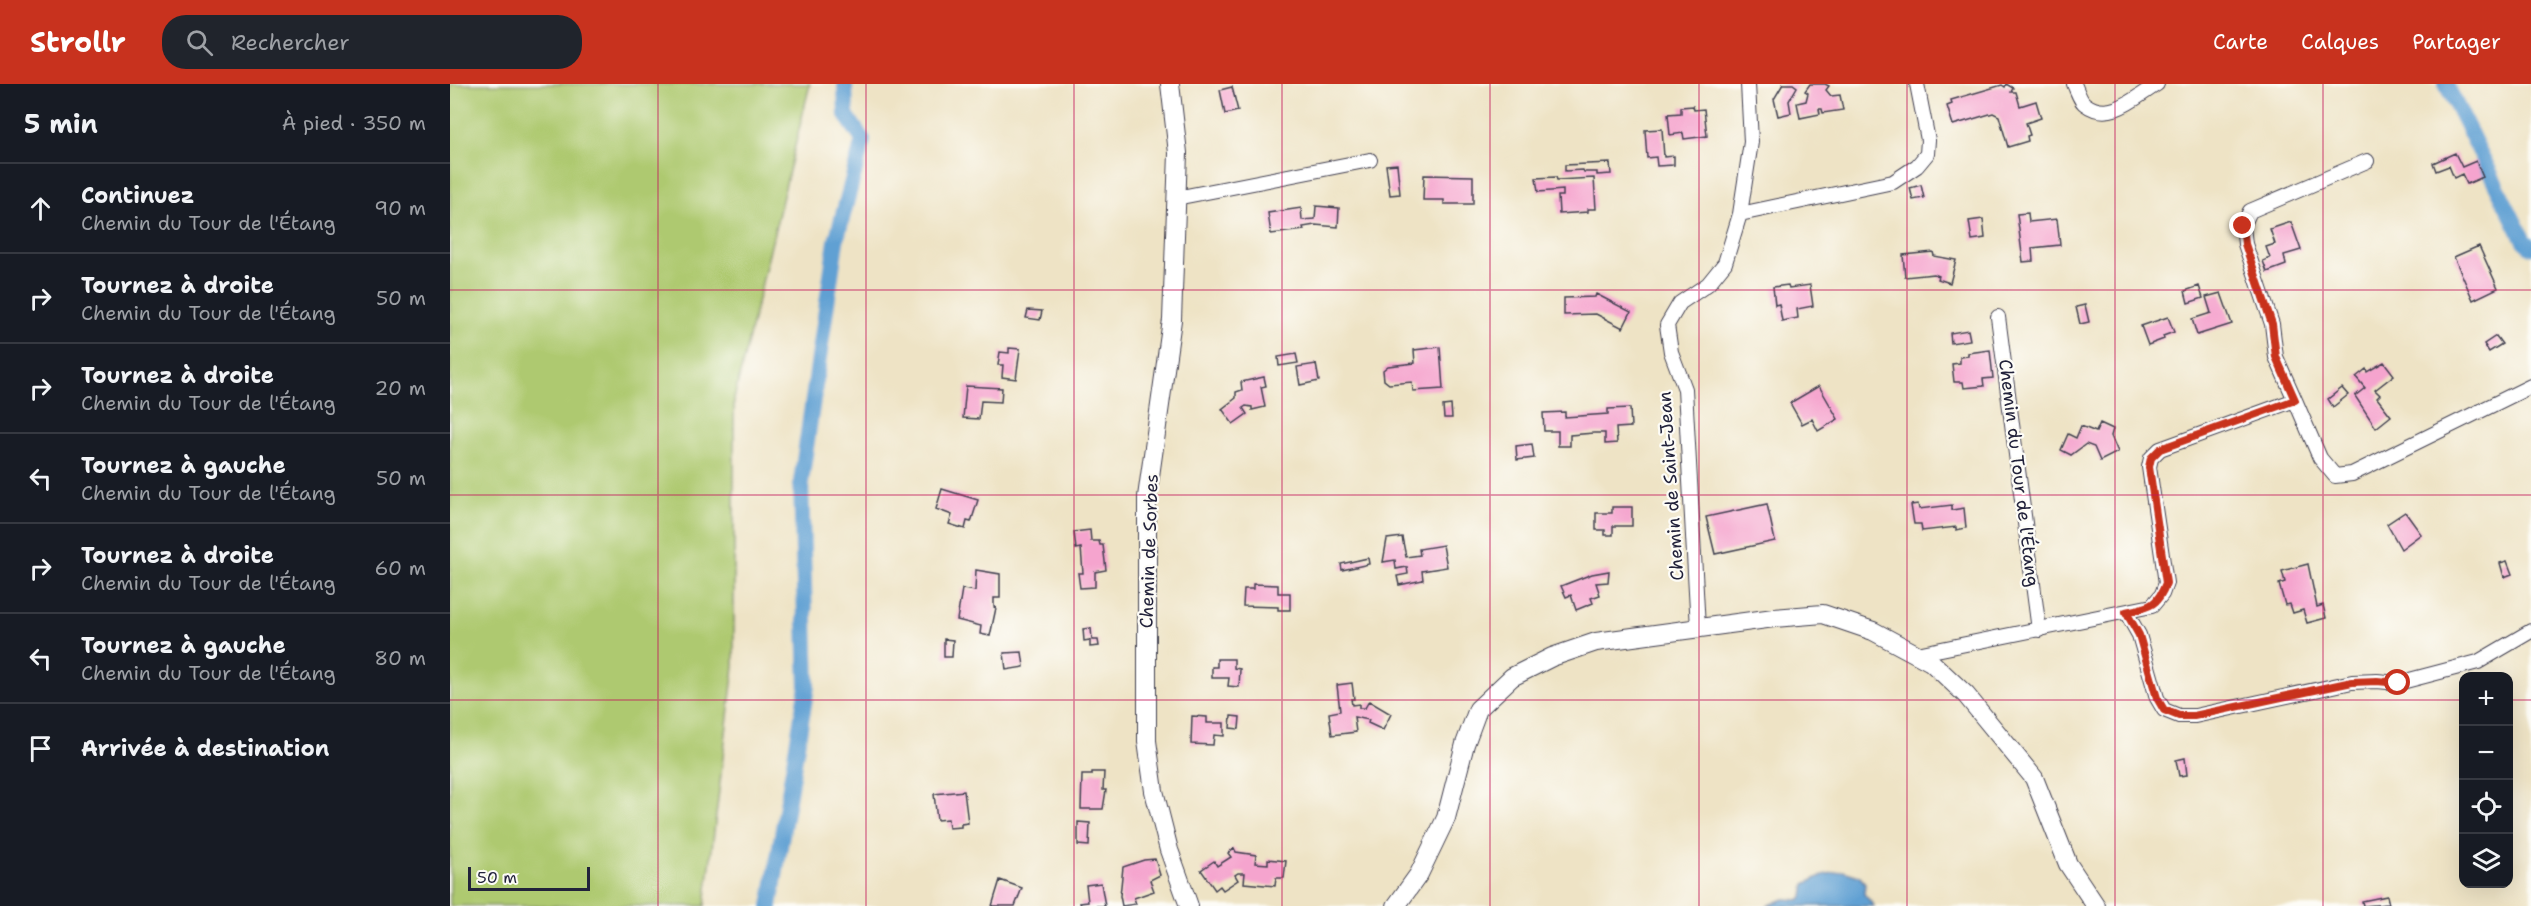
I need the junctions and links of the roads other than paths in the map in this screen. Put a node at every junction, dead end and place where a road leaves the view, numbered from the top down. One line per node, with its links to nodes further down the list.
1 (1170, 84): 8 (street, Chemin de Sorbes)
2 (1748, 84): 9 (street, Chemin de Saint-Jean)
3 (1917, 84): 9 (street)
4 (2073, 84): 5 (street)
5 (2157, 84)
6 (1370, 160): 8 (street)
7 (2367, 161): 12 (street)
8 (1176, 198): 18 (street, Chemin de Sorbes)
9 (1740, 214): 14 (street, Chemin de Saint-Jean)
10 (1998, 317): 15 (street, Chemin du Tour de l'Étang)
11 (2531, 386): 12 (street)
12 (2295, 400): 13 (street)
13 (2126, 612): 15 (street); 16 (street)
14 (1698, 628): 17 (street); 19 (street)
15 (2039, 630): 17 (street)
16 (2531, 631)
17 (1917, 654): 20 (street)
18 (1189, 906)
19 (1396, 906)
20 (2097, 906)

